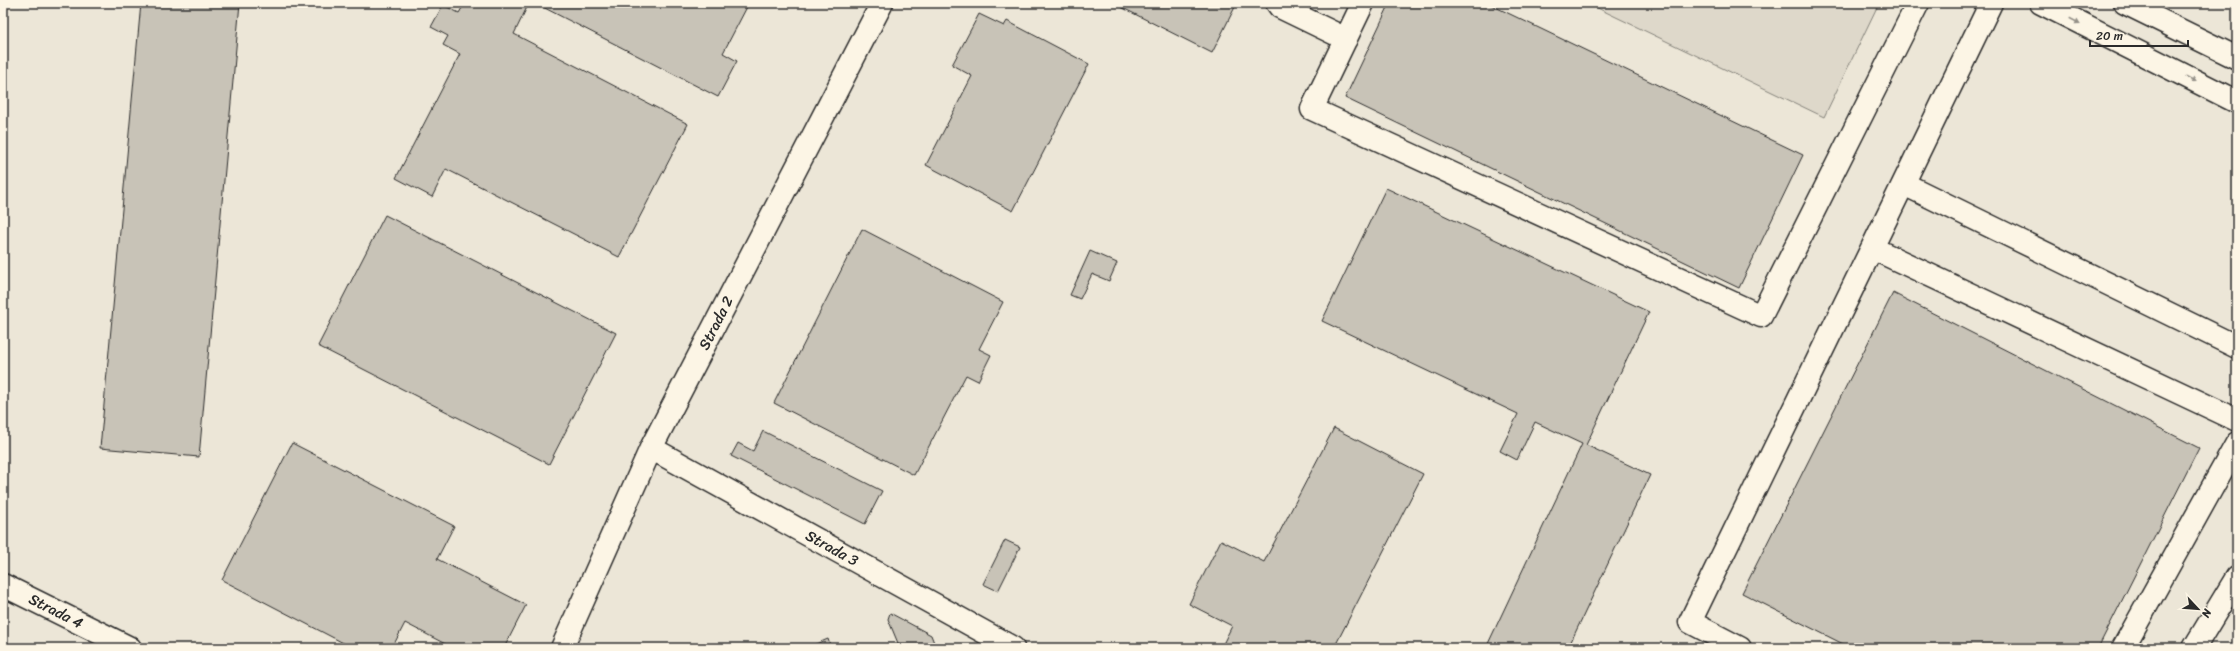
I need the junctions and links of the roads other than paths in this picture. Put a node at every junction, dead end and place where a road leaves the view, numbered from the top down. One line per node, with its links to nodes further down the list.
1 (882, 3): 16 (street, Strada 2)
2 (1277, 3): 8 (street)
3 (1363, 3): 8 (street)
4 (1918, 3): 8 (street)
5 (1991, 3): 11 (street)
6 (2041, 3): 10 (street, one-way to 10)
7 (2125, 3): 9 (street)
8 (1346, 39)
9 (2237, 58)
10 (2237, 102)
11 (1904, 184): 12 (street); 13 (street)
12 (1872, 248): 14 (street); 22 (street)
13 (2237, 347)
14 (2237, 420)
15 (2237, 443): 23 (street)
16 (651, 448): 20 (street, Strada 2); 21 (street, Strada 3)
17 (2237, 577): 24 (street)
18 (3, 585): 19 (street, Strada 4)
19 (130, 648)
20 (562, 648)
21 (1012, 648)
22 (1740, 648)
23 (2123, 648)
24 (2194, 648)

